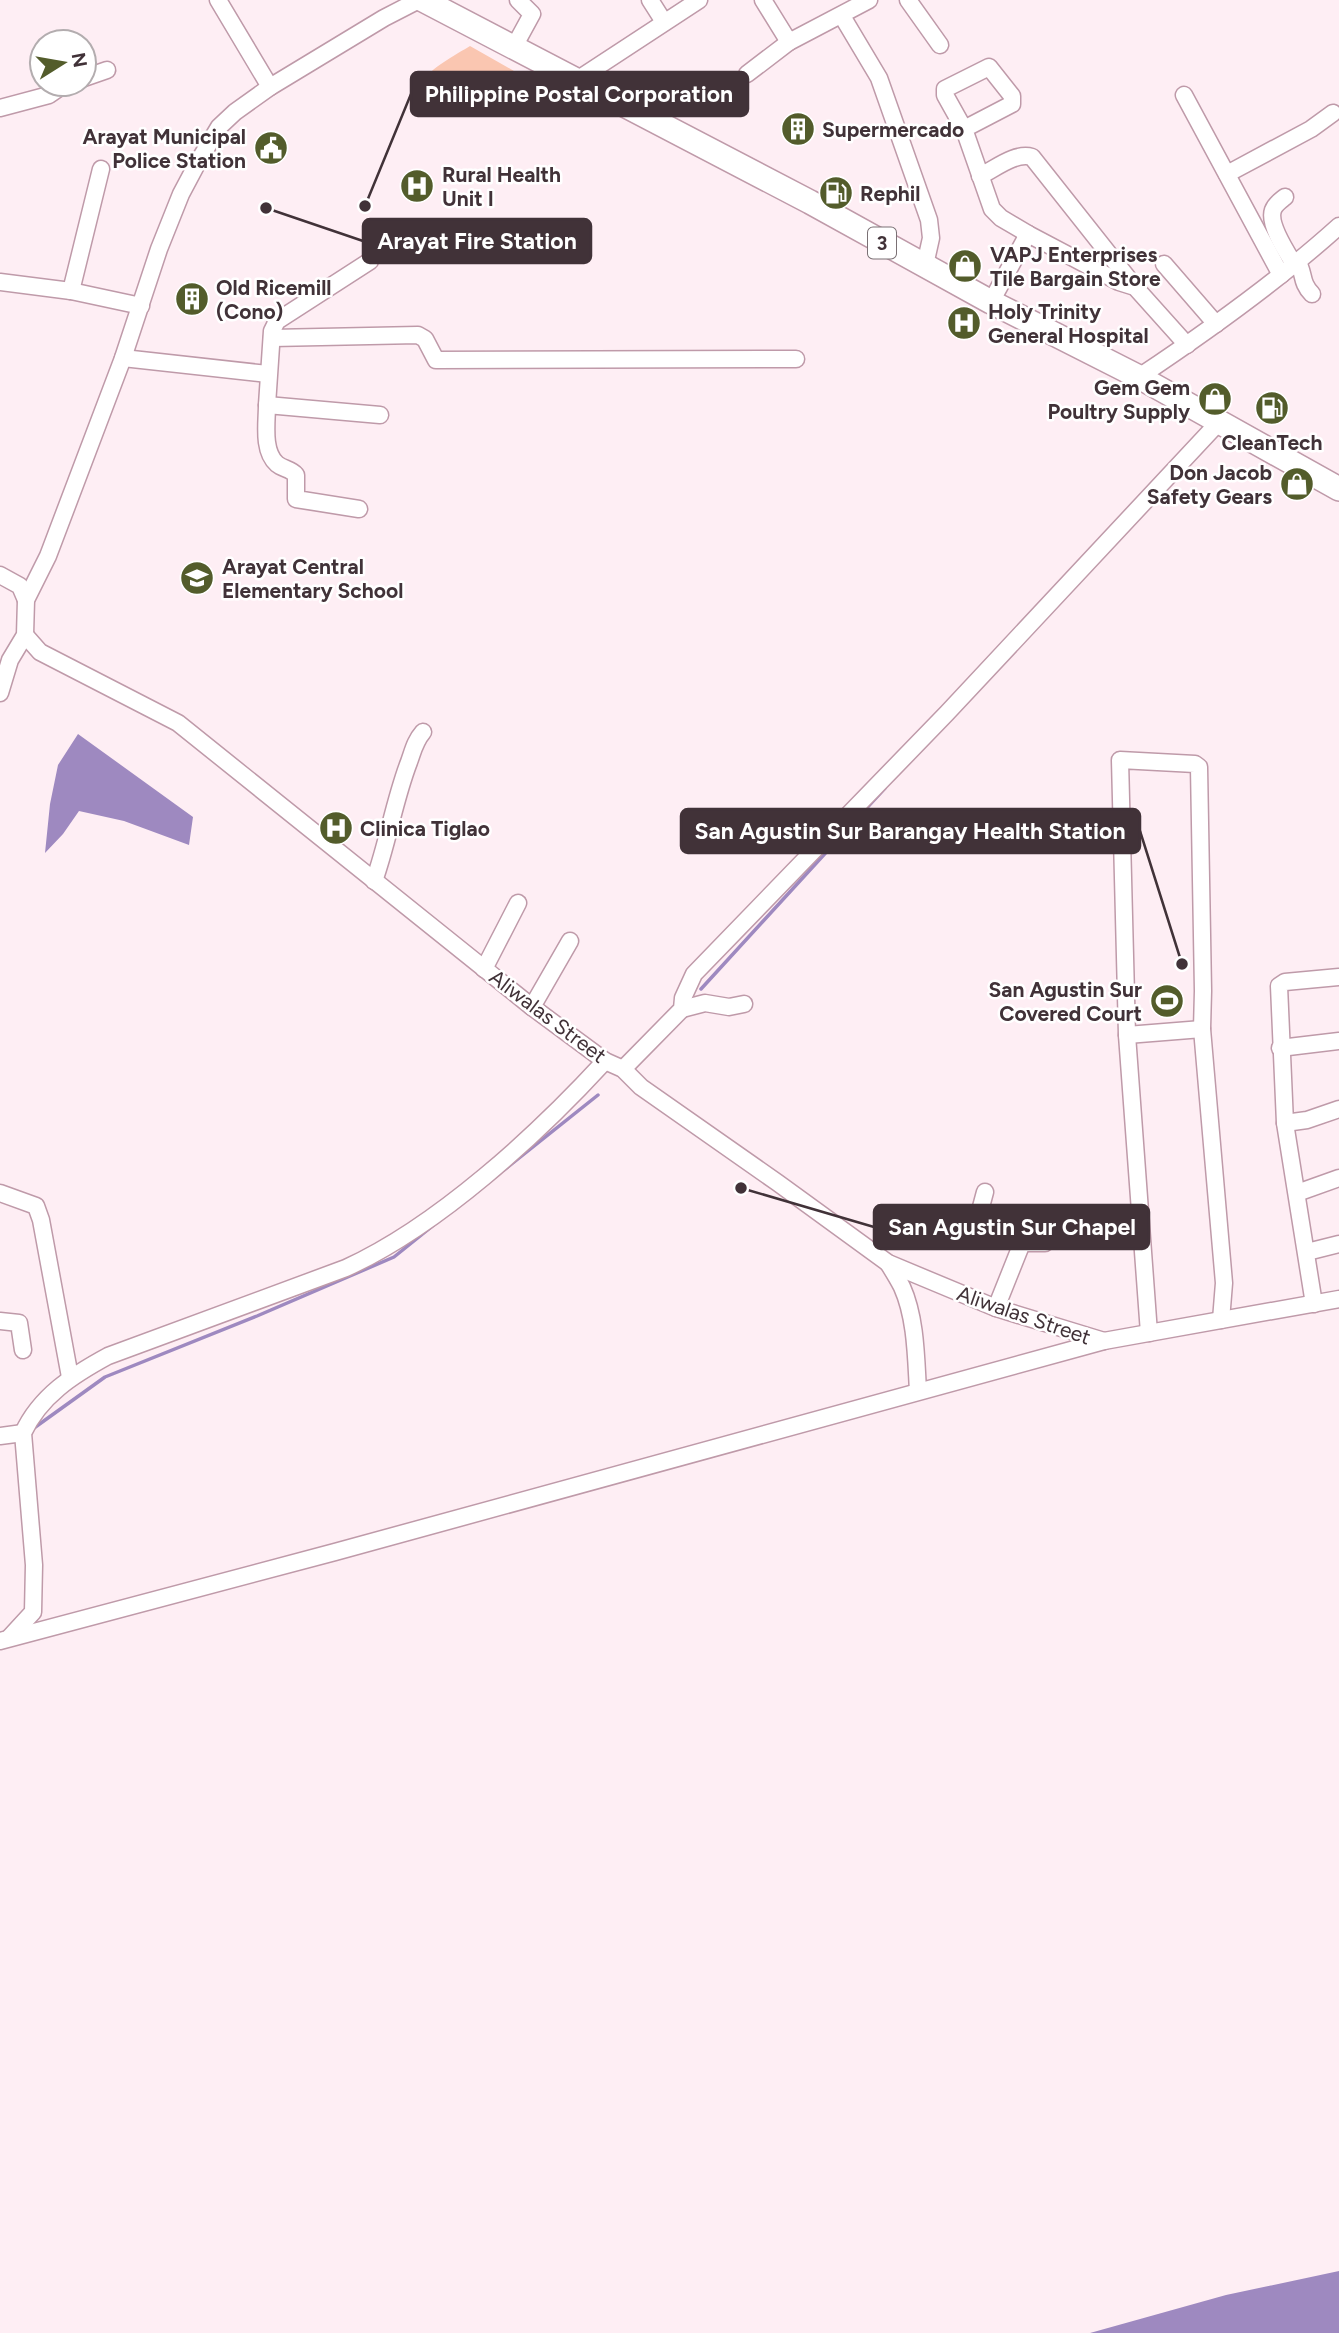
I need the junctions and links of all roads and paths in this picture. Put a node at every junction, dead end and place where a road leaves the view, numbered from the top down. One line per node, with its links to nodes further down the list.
1 (218, 0): 18 (street)
2 (421, 0): 13 (highway, 3); 18 (street)
3 (518, 0): 13 (street)
4 (650, 0): 10 (street)
5 (699, 0): 10 (street)
6 (763, 0): 11 (street)
7 (869, 0): 9 (street)
8 (908, 0): 12 (street)
9 (842, 16): 11 (street); 32 (street)
10 (664, 22): 17 (street)
11 (789, 42): 16 (street)
12 (940, 45)
13 (514, 47): 17 (highway, 3)
14 (107, 70): 15 (street)
15 (98, 73)
16 (747, 74)
17 (577, 80): 32 (highway, 3)
18 (270, 87): 39 (street)
19 (1184, 95): 25 (street)
20 (38, 98): 21 (street)
21 (0, 108)
22 (1333, 114): 25 (street)
23 (964, 129): 26 (street)
24 (102, 169): 36 (street)
25 (1227, 174): 33 (street)
26 (980, 176): 29 (street); 35 (street)
27 (1285, 197): 33 (street)
28 (1339, 226): 33 (street)
29 (1028, 234): 35 (street); 38 (street)
30 (370, 261): 41 (street)
31 (1164, 264): 40 (street)
32 (925, 265): 38 (highway, 3)
33 (1291, 266): 37 (street); 40 (street)
34 (0, 282): 36 (street)
35 (1135, 287): 42 (street)
36 (71, 291): 39 (street)
37 (1312, 295)
38 (991, 302): 46 (highway, 3)
39 (141, 306): 43 (street)
40 (1216, 324): 42 (street)
41 (272, 338): 44 (street); 45 (street)
42 (1187, 345): 46 (street)
43 (123, 358): 45 (street); 53 (street)
44 (796, 359)
45 (268, 374): 47 (street)
46 (1139, 377): 49 (highway, 3)
47 (267, 405): 48 (street); 51 (street)
48 (380, 415)
49 (1219, 422): 50 (highway, 3); 64 (street)
50 (1339, 489)
51 (359, 509)
52 (0, 575): 53 (street)
53 (26, 600): 54 (street)
54 (24, 635): 55 (street); 57 (street, Aliwalas Street)
55 (0, 693)
56 (423, 732): 57 (street)
57 (374, 881): 60 (street, Aliwalas Street)
58 (518, 903): 60 (street)
59 (570, 941): 63 (street)
60 (484, 969): 63 (street, Aliwalas Street)
61 (1339, 977): 68 (street)
62 (744, 1004): 64 (street)
63 (532, 1007): 69 (street, Aliwalas Street)
64 (682, 1009): 70 (street)
65 (1202, 1029): 66 (street); 66 (street); 85 (street)
66 (1127, 1035): 87 (street)
67 (1339, 1041): 68 (street)
68 (1280, 1048): 72 (street)
69 (605, 1060): 70 (street, Aliwalas Street); 90 (street)
70 (623, 1069): 81 (street, Aliwalas Street)
71 (1339, 1109): 72 (street)
72 (1285, 1123): 76 (street)
73 (1339, 1178): 76 (street)
74 (985, 1192): 77 (street)
75 (0, 1193): 90 (street)
76 (1297, 1193): 80 (street)
77 (1022, 1243): 78 (street); 84 (street)
78 (1045, 1243)
79 (1339, 1244): 80 (street)
80 (1307, 1252): 83 (street)
81 (888, 1264): 84 (street, Aliwalas Street); 91 (street)
82 (1339, 1299): 83 (street)
83 (1314, 1304): 85 (street)
84 (996, 1308): 88 (street, Aliwalas Street)
85 (1221, 1320): 87 (street)
86 (0, 1321): 89 (street)
87 (1149, 1333): 88 (street)
88 (1104, 1341): 91 (street)
89 (23, 1350)
90 (70, 1377): 92 (street)
91 (918, 1391): 94 (street)
92 (23, 1433): 93 (street); 94 (street)
93 (0, 1436)
94 (4, 1640)

